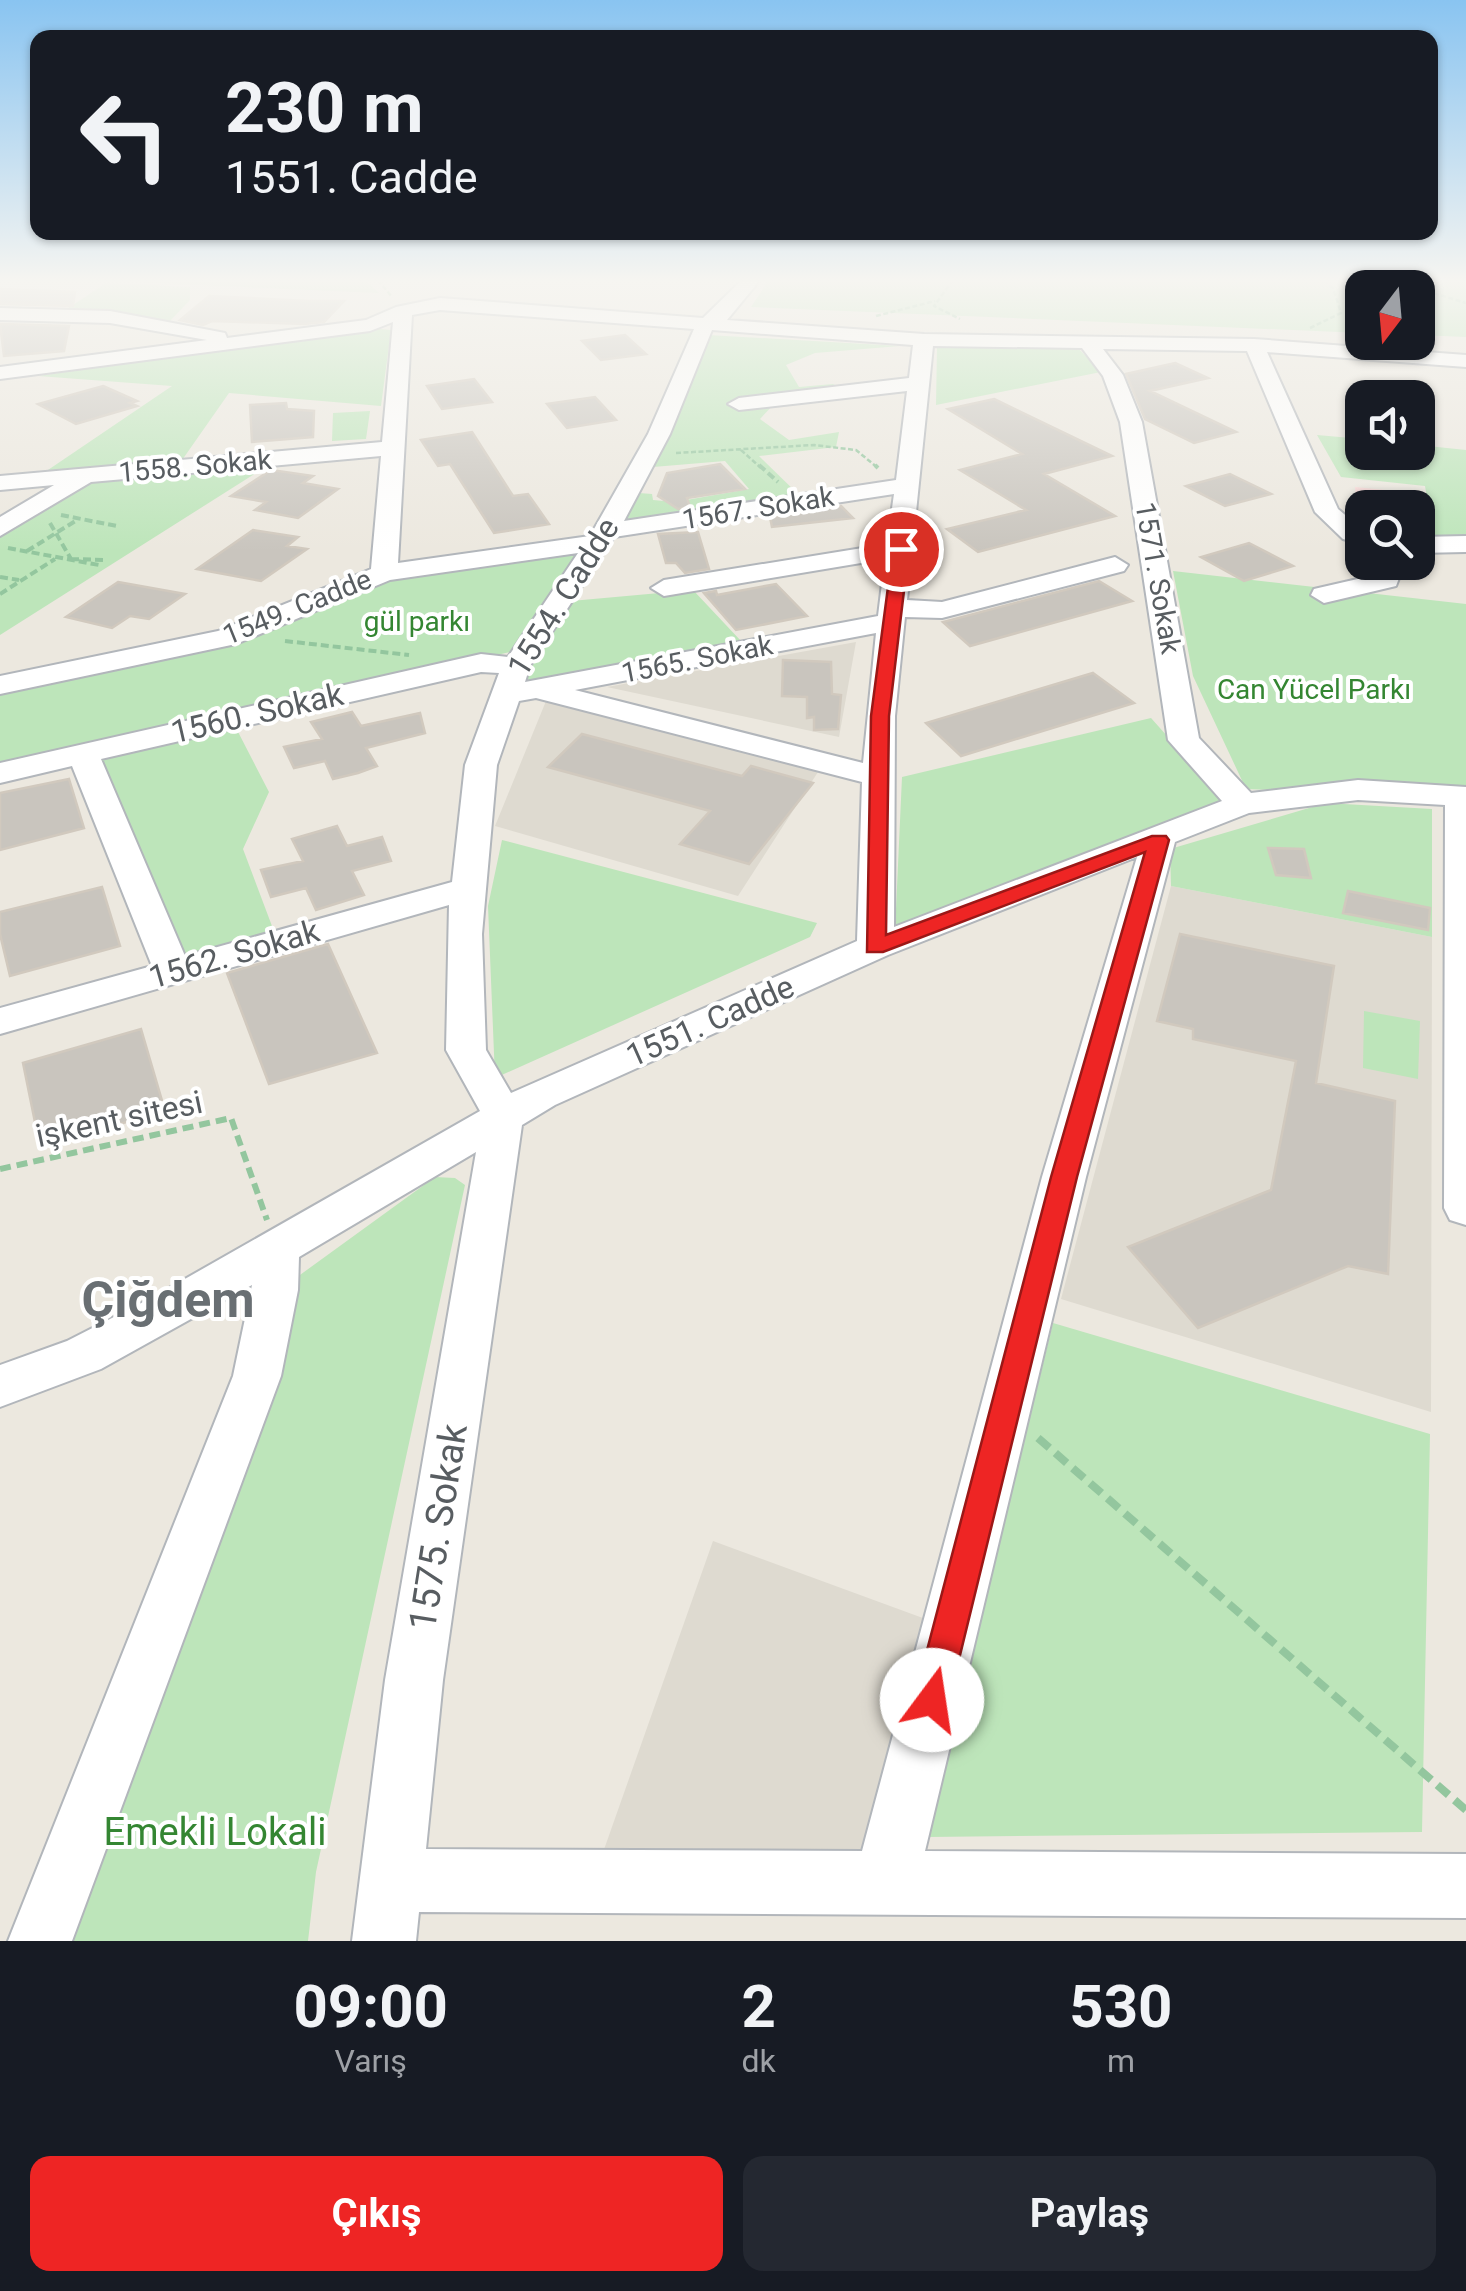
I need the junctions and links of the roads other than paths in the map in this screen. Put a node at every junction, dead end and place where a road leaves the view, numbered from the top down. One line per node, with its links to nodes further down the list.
1 (396, 371): 8 (street)
2 (686, 371): 14 (street, 1554. Cadde)
3 (920, 371): 6 (street)
4 (1110, 371): 30 (street, 1571. Sokak)
5 (1266, 371): 13 (street)
6 (919, 383): 7 (street); 11 (street)
7 (740, 404)
8 (389, 448): 9 (street, 1558. Sokak); 19 (street)
9 (87, 475): 10 (street, 1558. Sokak); 12 (street)
10 (0, 482)
11 (909, 485): 14 (street, 1567. Sokak); 17 (street)
12 (0, 528)
13 (1345, 528)
14 (602, 537): 19 (street, 1549. Cadde); 24 (street, 1554. Cadde)
15 (1435, 544): 16 (street)
16 (1466, 544)
17 (901, 549): 21 (street); 23 (street)
18 (1115, 565): 23 (street, 1565. Sokak)
19 (384, 573): 25 (street, 1549. Cadde)
20 (1387, 580): 22 (street)
21 (664, 588)
22 (1324, 595)
23 (893, 615): 24 (street, 1565. Sokak); 28 (street)
24 (526, 678): 26 (street, 1560. Sokak); 28 (street); 32 (street, 1554. Cadde)
25 (0, 685)
26 (83, 753): 27 (street, 1560. Sokak); 34 (street)
27 (0, 773)
28 (878, 777): 33 (street)
29 (1464, 797): 30 (street, 1551. Cadde); 37 (street)
30 (1243, 804): 31 (street, 1551. Cadde)
31 (1159, 840): 33 (street, 1551. Cadde); 41 (street)
32 (468, 888): 34 (street, 1562. Sokak); 36 (street, 1554. Cadde)
33 (875, 947): 36 (street, 1551. Cadde)
34 (173, 972): 35 (street, 1562. Sokak)
35 (0, 1021)
36 (503, 1115): 38 (street, 1551. Cadde); 40 (street, 1575. Sokak)
37 (1466, 1208)
38 (276, 1246): 39 (street, 1551. Cadde); 43 (street)
39 (0, 1386)
40 (392, 1880): 41 (street); 44 (street, 1575. Sokak)
41 (886, 1881): 42 (street)
42 (1466, 1886)
43 (40, 1941)
44 (384, 1941)

